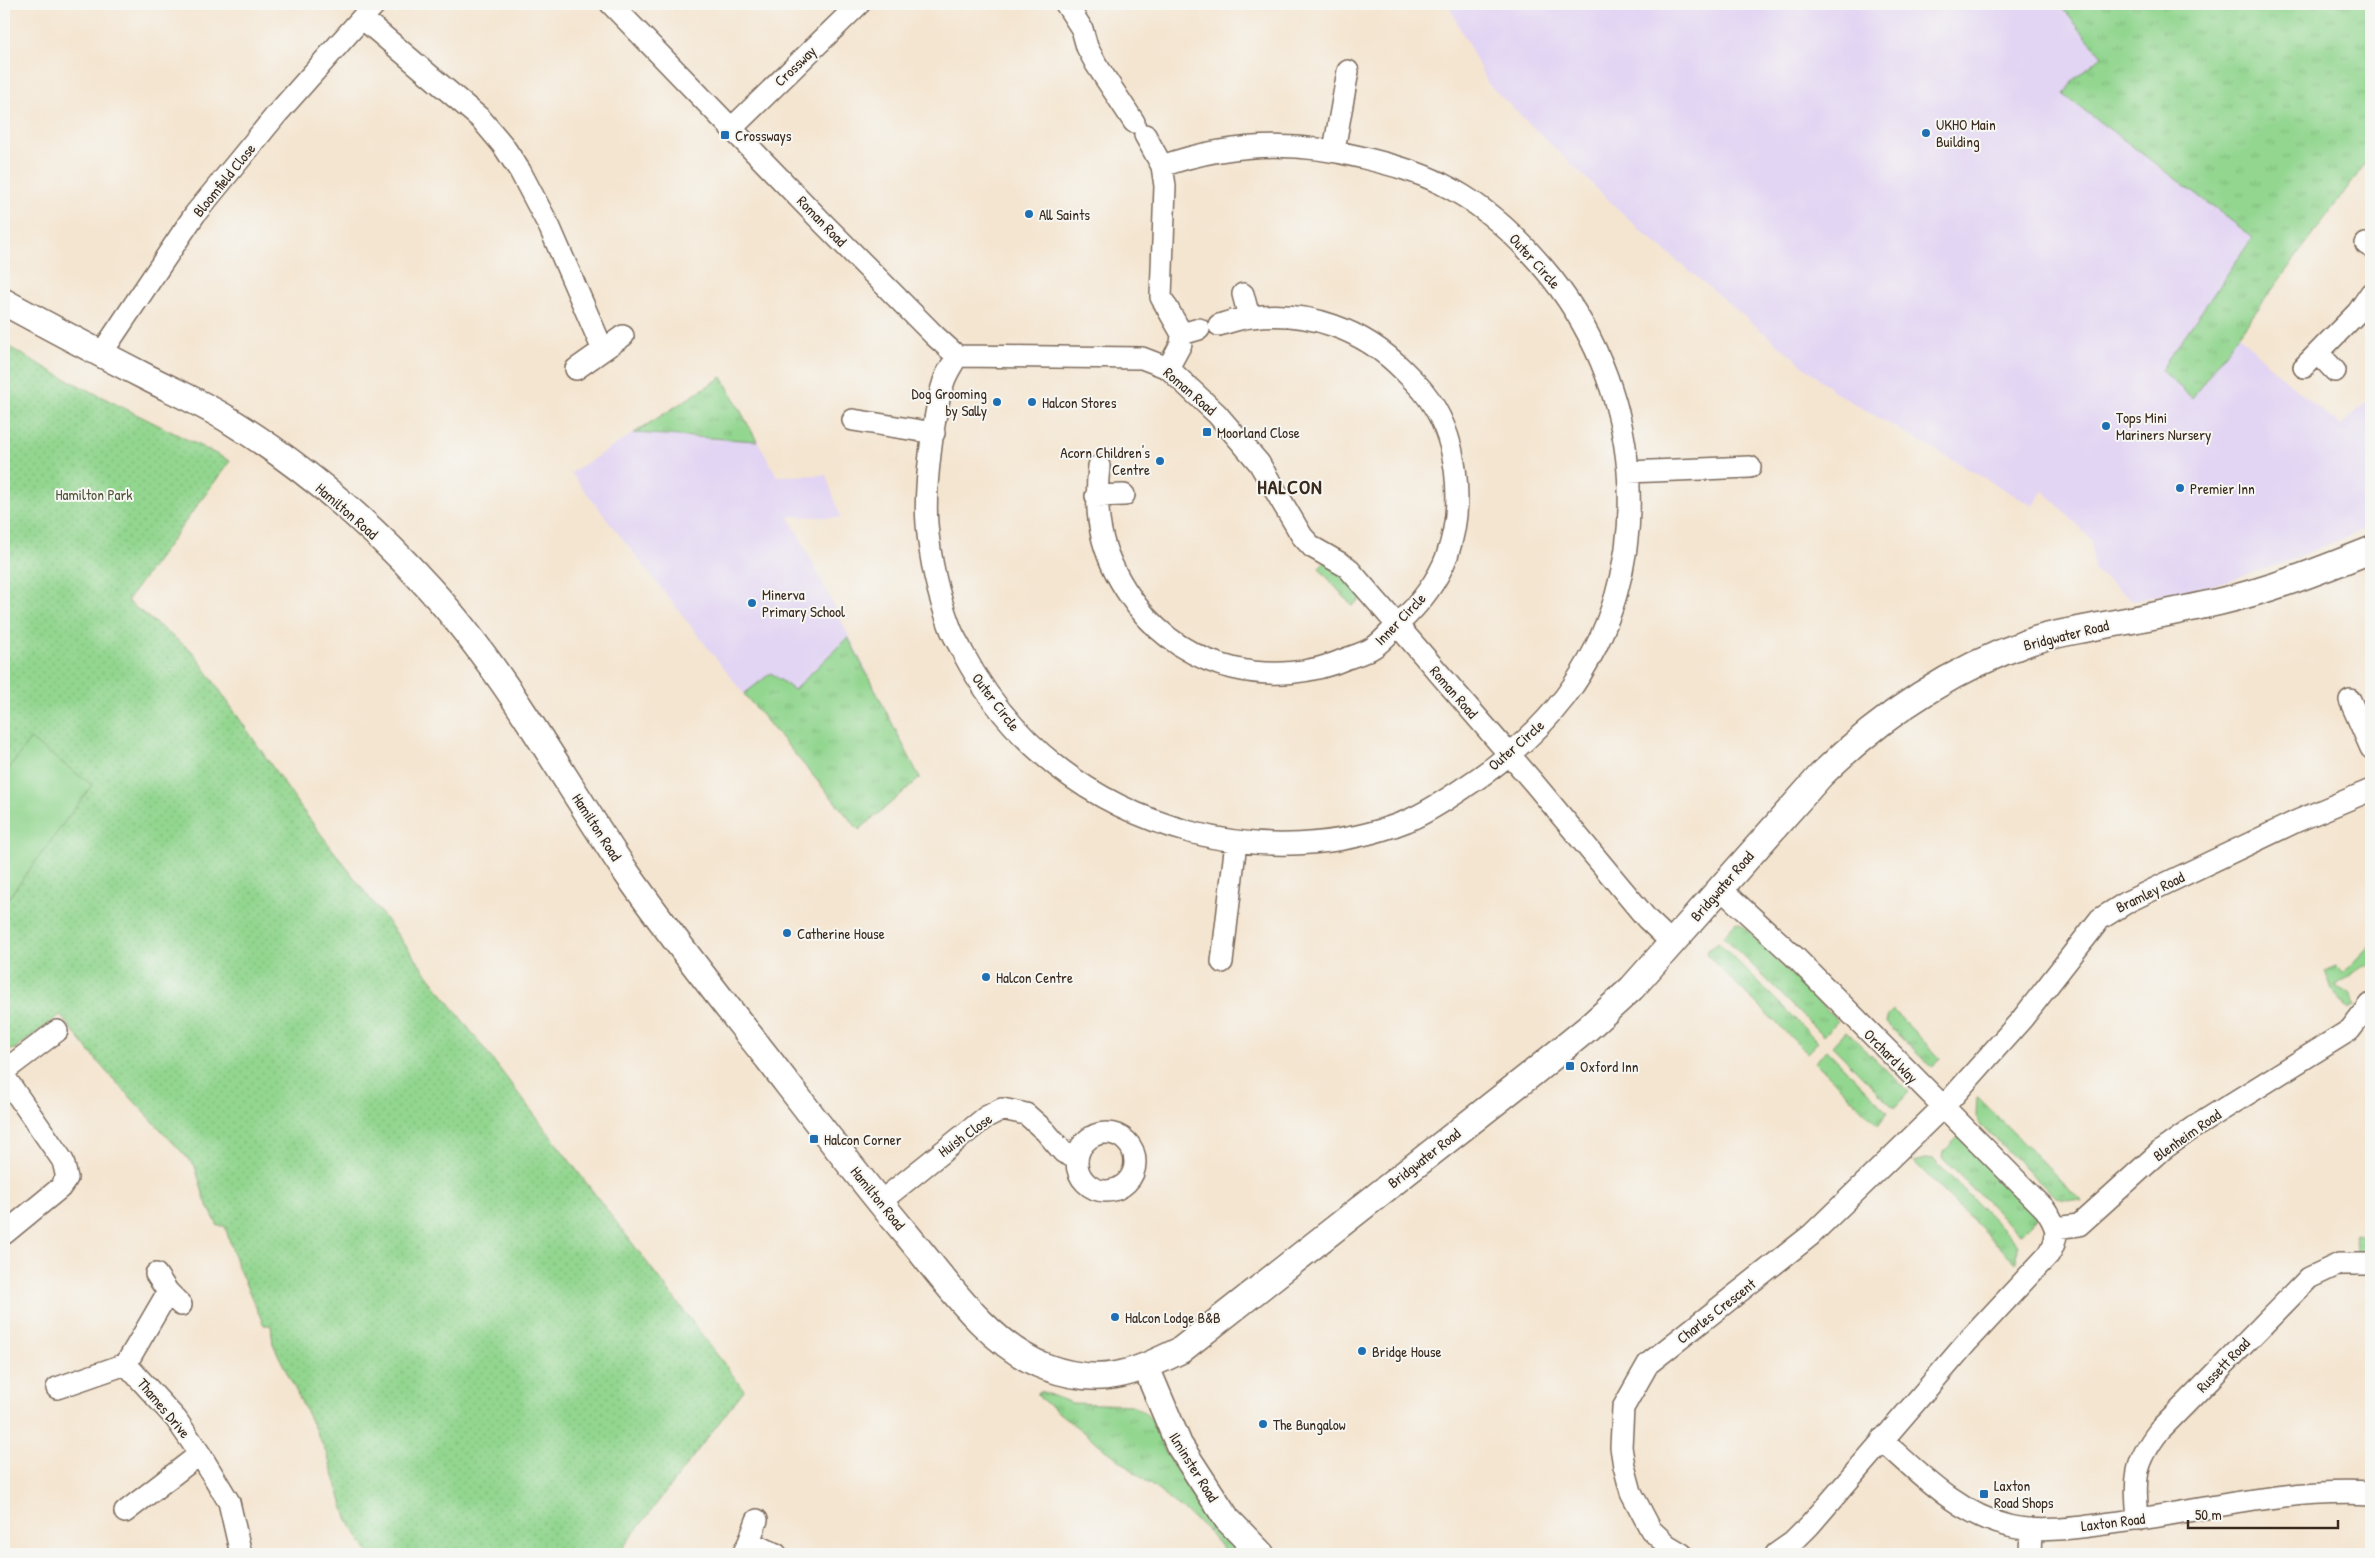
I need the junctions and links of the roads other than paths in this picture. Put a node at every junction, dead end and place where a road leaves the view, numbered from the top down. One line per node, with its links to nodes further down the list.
1 (611, 4): 6 (street, Roman Road)
2 (859, 4): 6 (street, Crossway)
3 (1066, 4): 8 (street)
4 (369, 11): 15 (street, Bloomfield Close); 16 (street, Bloomfield Close)
5 (1348, 71): 7 (street)
6 (732, 128): 17 (street, Roman Road)
7 (1334, 150): 8 (street, Outer Circle); 25 (street, Outer Circle)
8 (1162, 166): 13 (street)
9 (2371, 293): 20 (street)
10 (1243, 294): 12 (street)
11 (4, 302): 16 (street, Hamilton Road)
12 (1249, 317): 13 (street, Inner Circle); 29 (street, Inner Circle)
13 (1200, 330): 18 (street)
14 (623, 336): 15 (street)
15 (603, 350): 19 (street)
16 (101, 354): 44 (street, Hamilton Road)
17 (958, 356): 18 (street, Roman Road); 22 (street, Outer Circle)
18 (1168, 368): 29 (street, Roman Road)
19 (576, 369)
20 (2335, 371)
21 (853, 420): 22 (street)
22 (934, 433): 34 (street, Outer Circle)
23 (1099, 466): 27 (street, Inner Circle)
24 (1750, 467): 25 (street)
25 (1628, 472): 32 (street, Outer Circle)
26 (1124, 495): 27 (street)
27 (1096, 496): 29 (street, Inner Circle)
28 (2371, 550): 35 (street, Bridgwater Road)
29 (1396, 626): 32 (street, Roman Road)
30 (2350, 700): 31 (street)
31 (2369, 735)
32 (1508, 755): 34 (street, Outer Circle); 36 (street, Roman Road)
33 (2371, 790): 42 (street, Bramley Road)
34 (1236, 842): 37 (street)
35 (1720, 888): 36 (street, Bridgwater Road); 42 (street, Orchard Way)
36 (1672, 943): 50 (street, Bridgwater Road)
37 (1222, 962)
38 (2369, 1004): 45 (street, Blenheim Road)
39 (57, 1031): 40 (street)
40 (4, 1071)
41 (4, 1076): 46 (street)
42 (1942, 1107): 45 (street, Orchard Way); 63 (street, Charles Crescent)
43 (1077, 1159): 44 (street, Huish Close)
44 (880, 1202): 50 (street, Hamilton Road)
45 (2056, 1228): 52 (street)
46 (4, 1234)
47 (2371, 1264): 57 (street, Russett Road)
48 (156, 1274): 49 (street, Thames Drive)
49 (126, 1364): 51 (street, Thames Drive); 53 (street, Thames Drive)
50 (1146, 1367): 62 (street, Ilminster Road)
51 (56, 1388)
52 (1882, 1440): 58 (street, Laxton Road); 64 (street)
53 (200, 1454): 55 (street, Thames Drive); 60 (street, Thames Drive)
54 (2371, 1493): 57 (street, Laxton Road)
55 (137, 1510)
56 (757, 1520): 59 (street)
57 (2138, 1520): 58 (street, Laxton Road)
58 (2031, 1529): 65 (street)
59 (746, 1548): 61 (street)
60 (241, 1554)
61 (776, 1554)
62 (1261, 1554)
63 (1682, 1554)
64 (1776, 1554)
65 (2030, 1554)

